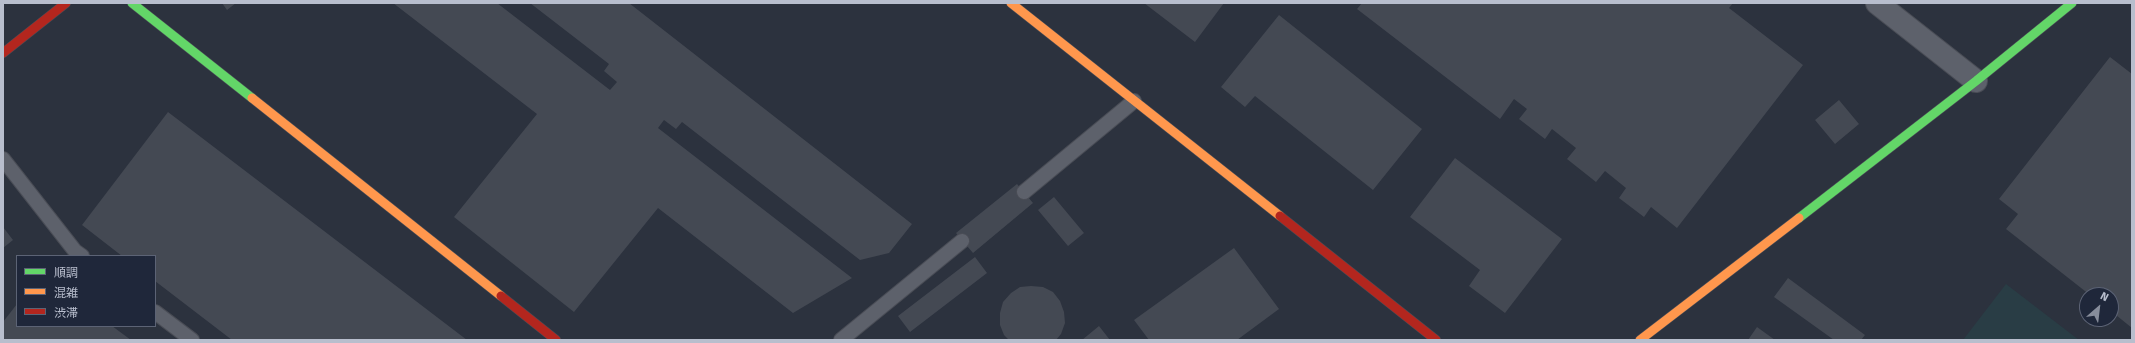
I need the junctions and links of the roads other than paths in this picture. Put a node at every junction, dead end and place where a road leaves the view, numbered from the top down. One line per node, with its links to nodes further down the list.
1 (66, 3): 6 (street)
2 (132, 3): 15 (street)
3 (1011, 3): 8 (street)
4 (1877, 3): 7 (street)
5 (2072, 3): 7 (street)
6 (3, 53)
7 (1976, 81): 18 (street)
8 (1134, 101): 10 (lane); 17 (street)
9 (3, 159): 12 (lane)
10 (1024, 192)
11 (962, 241): 16 (lane)
12 (81, 255)
13 (156, 313): 14 (lane)
14 (192, 340)
15 (556, 340)
16 (842, 340)
17 (1436, 340)
18 (1640, 340)

